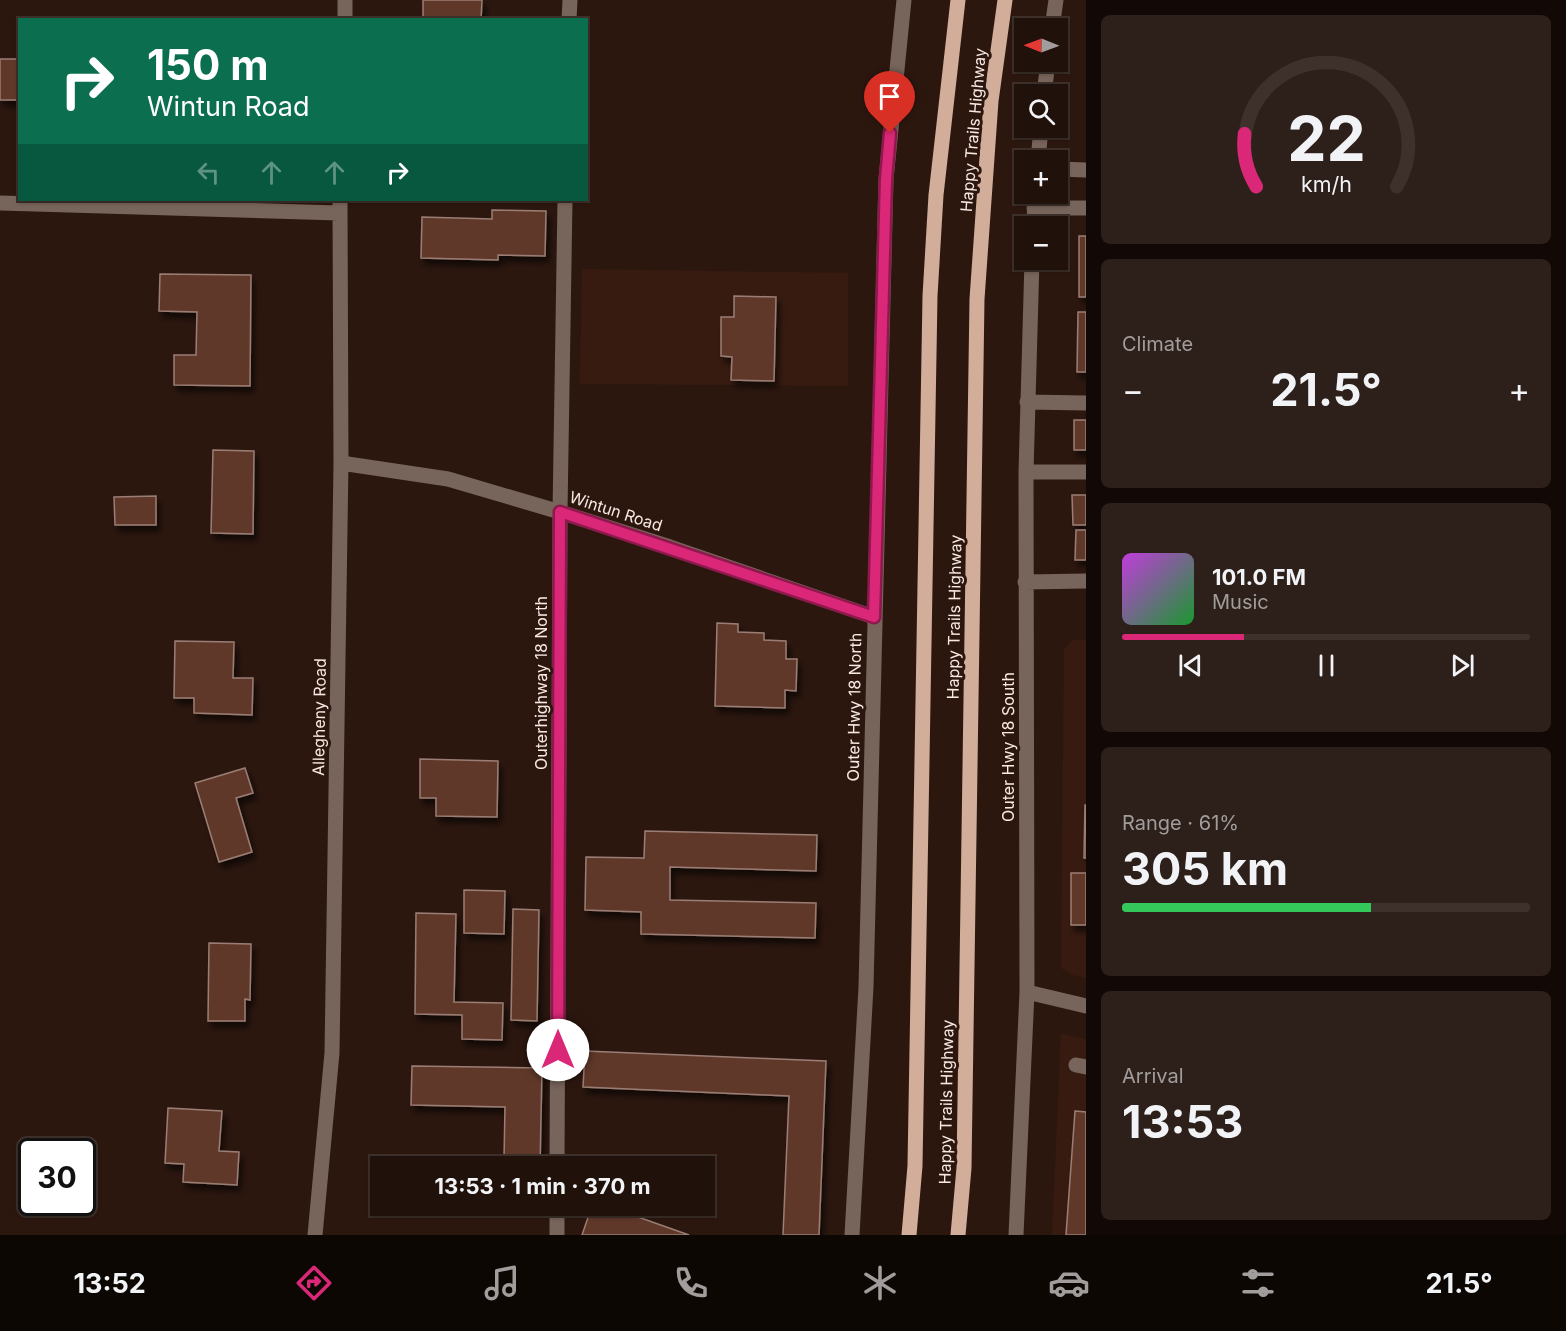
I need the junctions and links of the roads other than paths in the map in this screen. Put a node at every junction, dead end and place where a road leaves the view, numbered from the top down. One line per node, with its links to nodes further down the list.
1 (345, 0): 7 (street)
2 (570, 0): 8 (street)
3 (904, 0): 26 (street, Outer Hwy 18 North)
4 (958, 0): 34 (main road, Happy Trails Highway)
5 (1005, 0): 35 (main road, Happy Trails Highway)
6 (1056, 0): 9 (street)
7 (345, 18)
8 (569, 18)
9 (1053, 18)
10 (1068, 169): 11 (street)
11 (1086, 170)
12 (565, 201): 23 (street, Outerhighway 18 North)
13 (0, 203): 15 (street)
14 (1057, 204): 16 (street)
15 (340, 206): 20 (street, Allegheny Road)
16 (1086, 208)
17 (1032, 270): 18 (street, Outer Hwy 18 South)
18 (1027, 402): 19 (street); 21 (street, Outer Hwy 18 South)
19 (1086, 403)
20 (341, 463): 23 (street, Wintun Road); 31 (street, Allegheny Road)
21 (1026, 472): 22 (street); 25 (street, Outer Hwy 18 South)
22 (1086, 472)
23 (560, 512): 26 (street, Wintun Road); 29 (street, Outerhighway 18 North)
24 (1086, 581): 25 (street)
25 (1025, 582): 27 (street, Outer Hwy 18 South)
26 (874, 617): 33 (street, Outer Hwy 18 North)
27 (1027, 992): 28 (street); 36 (street, Outer Hwy 18 South)
28 (1086, 1006)
29 (557, 1156)
30 (557, 1216): 32 (street)
31 (315, 1235)
32 (557, 1235)
33 (852, 1235)
34 (909, 1235)
35 (958, 1235)
36 (1016, 1235)

